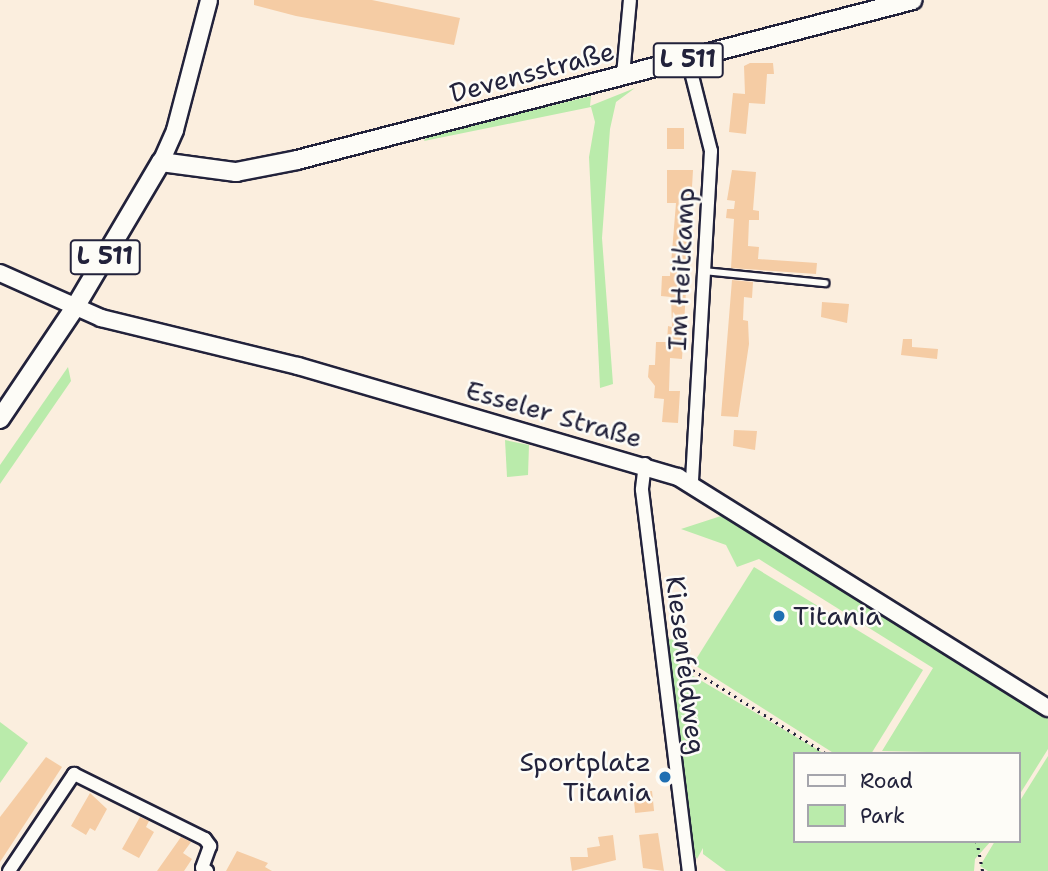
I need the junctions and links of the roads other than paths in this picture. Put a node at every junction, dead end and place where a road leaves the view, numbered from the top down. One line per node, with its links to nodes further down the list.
1 (209, 0): 6 (main road)
2 (630, 0): 5 (street)
3 (913, 0): 4 (main road, Devensstraße / L 511)
4 (688, 60): 5 (main road, Devensstraße / L 511); 7 (street, Im Heitkamp)
5 (623, 75): 6 (main road, Devensstraße / L 511)
6 (161, 162): 10 (main road, L 511)
7 (704, 271): 9 (lane); 13 (street, Im Heitkamp)
8 (0, 273): 10 (main road, Esseler Straße)
9 (825, 283)
10 (74, 309): 11 (main road, L 511); 12 (main road, Esseler Straße)
11 (0, 419)
12 (645, 464): 13 (main road, Esseler Straße); 17 (street, Kiesenfeldweg)
13 (692, 484): 14 (main road, Esseler Straße)
14 (1048, 708)
15 (9, 871): 16 (street)
16 (207, 871)
17 (689, 871)

